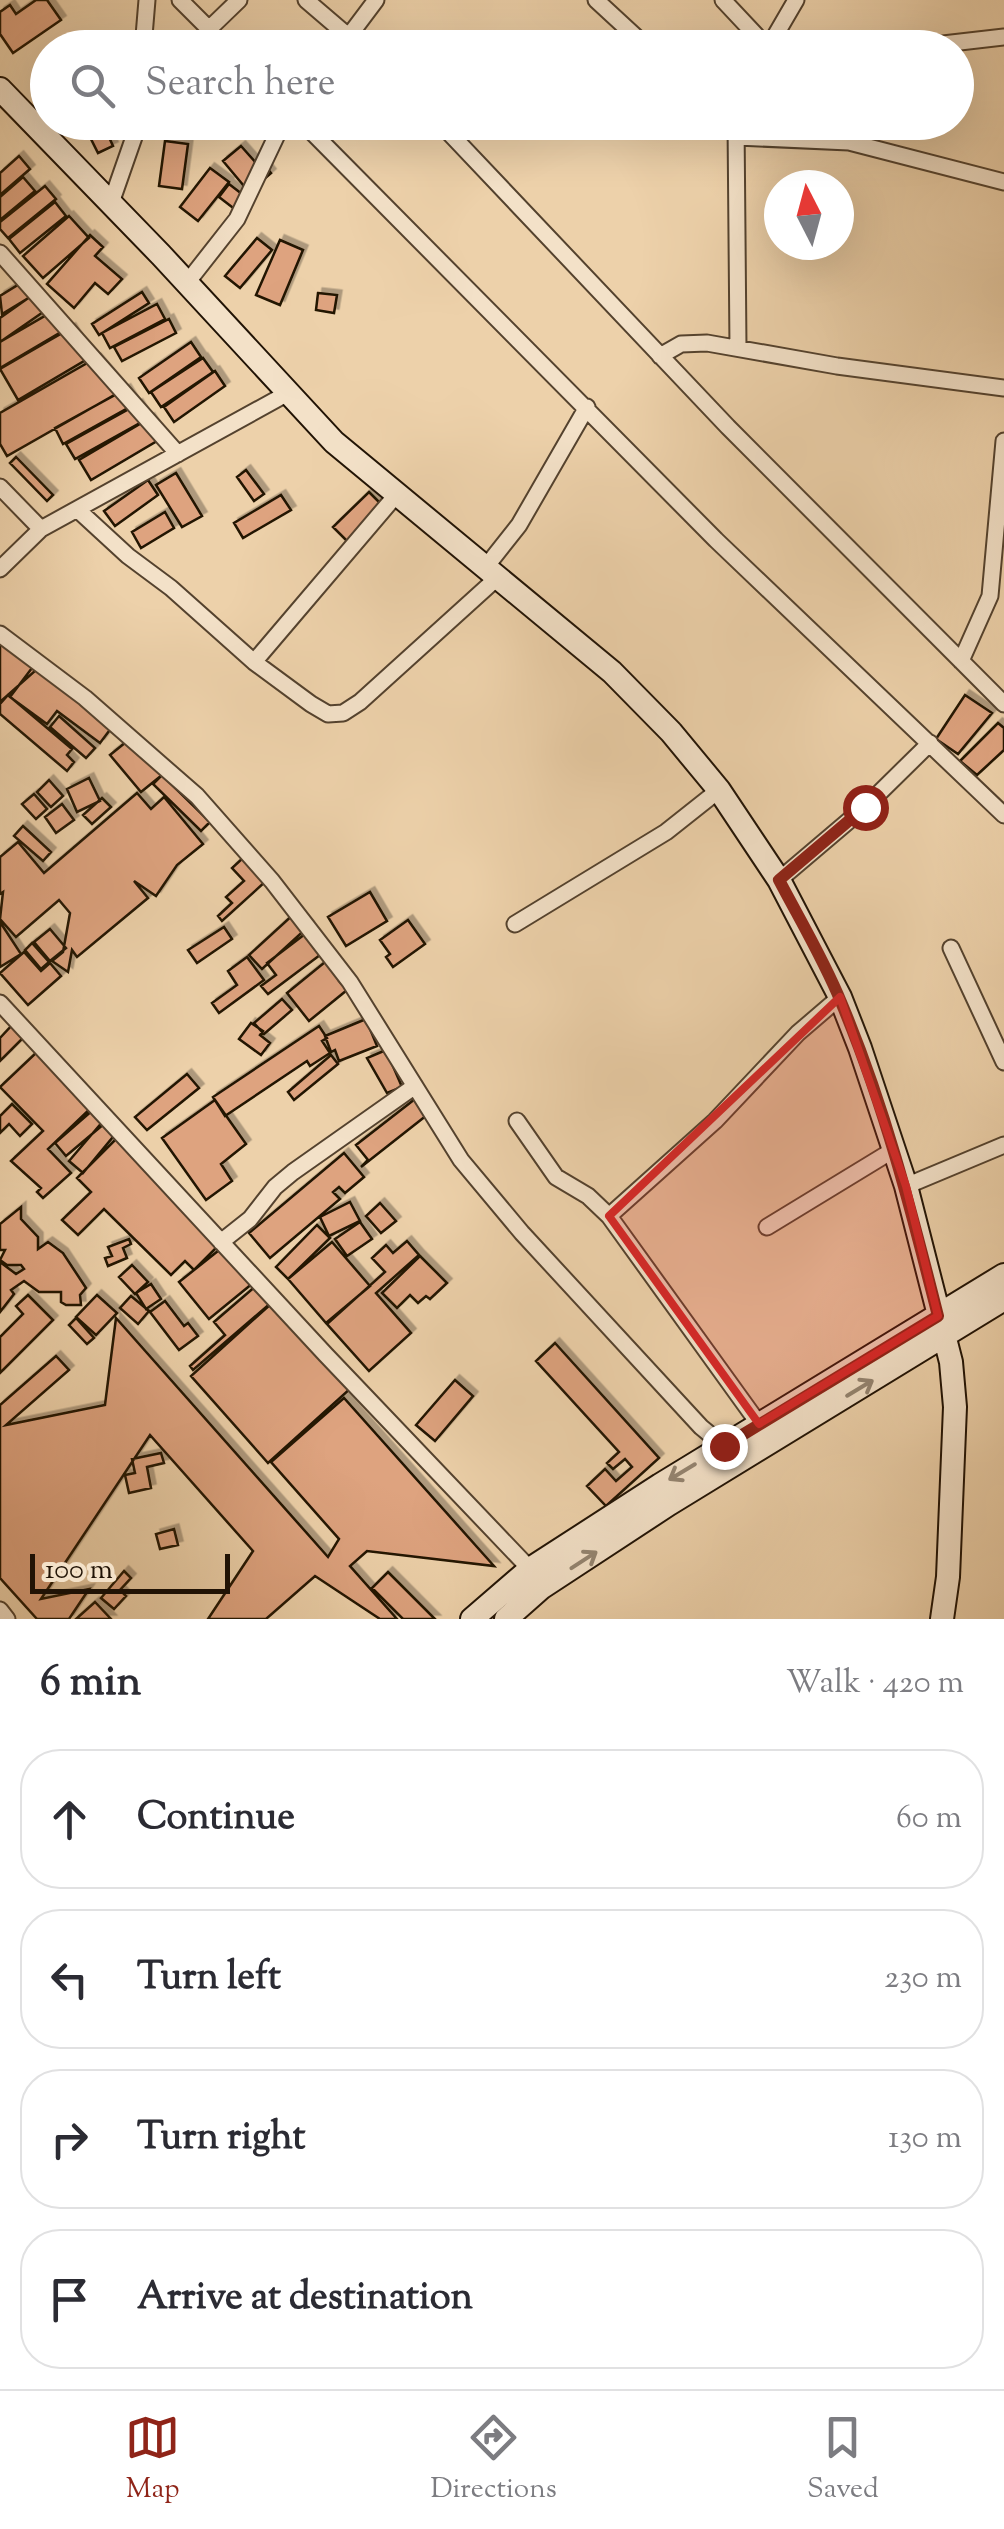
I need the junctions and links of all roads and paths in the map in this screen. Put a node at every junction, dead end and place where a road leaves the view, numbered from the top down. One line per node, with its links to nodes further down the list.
1 (147, 0): 10 (street)
2 (180, 0): 9 (street)
3 (239, 0): 9 (street)
4 (306, 0): 11 (street)
5 (376, 0): 12 (street)
6 (596, 0): 13 (street)
7 (723, 0): 14 (street)
8 (796, 0): 15 (street)
9 (209, 29)
10 (144, 30)
11 (341, 30)
12 (361, 30)
13 (628, 30)
14 (751, 30)
15 (778, 30)
16 (1004, 37): 17 (street)
17 (974, 40)
18 (0, 89): 19 (main road)
19 (30, 120)
20 (50, 140): 28 (main road)
21 (133, 140): 28 (street)
22 (274, 140): 30 (street)
23 (320, 140): 35 (street)
24 (456, 140): 32 (street)
25 (736, 140): 31 (street)
26 (830, 140): 27 (street)
27 (1004, 182)
28 (111, 203): 30 (main road)
29 (0, 253): 37 (street)
30 (186, 284): 34 (main road)
31 (738, 348): 32 (street); 33 (street)
32 (660, 356): 45 (street)
33 (1004, 388)
34 (288, 393): 37 (street); 39 (main road)
35 (587, 407): 43 (street); 48 (street)
36 (1004, 442): 45 (street)
37 (178, 454): 40 (street)
38 (0, 487): 41 (street)
39 (397, 494): 43 (main road); 46 (street)
40 (78, 510): 41 (street); 46 (street)
41 (41, 529): 42 (street)
42 (0, 569)
43 (491, 573): 46 (street); 49 (main road)
44 (0, 634): 57 (street)
45 (961, 661): 47 (street)
46 (254, 662)
47 (1004, 704)
48 (930, 743): 50 (street); 51 (street)
49 (719, 790): 51 (main road); 52 (street)
50 (1004, 814)
51 (779, 880): 54 (main road)
52 (515, 924)
53 (951, 948): 56 (street)
54 (840, 997): 60 (main road); 62 (street)
55 (0, 1003): 64 (street)
56 (1004, 1062)
57 (415, 1086): 64 (street); 69 (street)
58 (517, 1121): 62 (street)
59 (1004, 1144): 61 (street)
60 (895, 1149): 61 (main road); 63 (street)
61 (906, 1186): 67 (main road)
62 (610, 1216): 68 (street)
63 (767, 1227)
64 (221, 1242): 70 (street)
65 (1004, 1274): 67 (main road)
66 (1004, 1300): 67 (main road)
67 (941, 1326): 68 (main road); 74 (main road, one-way to 67); 75 (main road)
68 (760, 1424): 69 (main road)
69 (724, 1446): 70 (main road, one-way to 70)
70 (530, 1569): 73 (main road)
71 (0, 1610): 72 (street)
72 (7, 1619)
73 (472, 1619)
74 (506, 1619)
75 (942, 1619)

